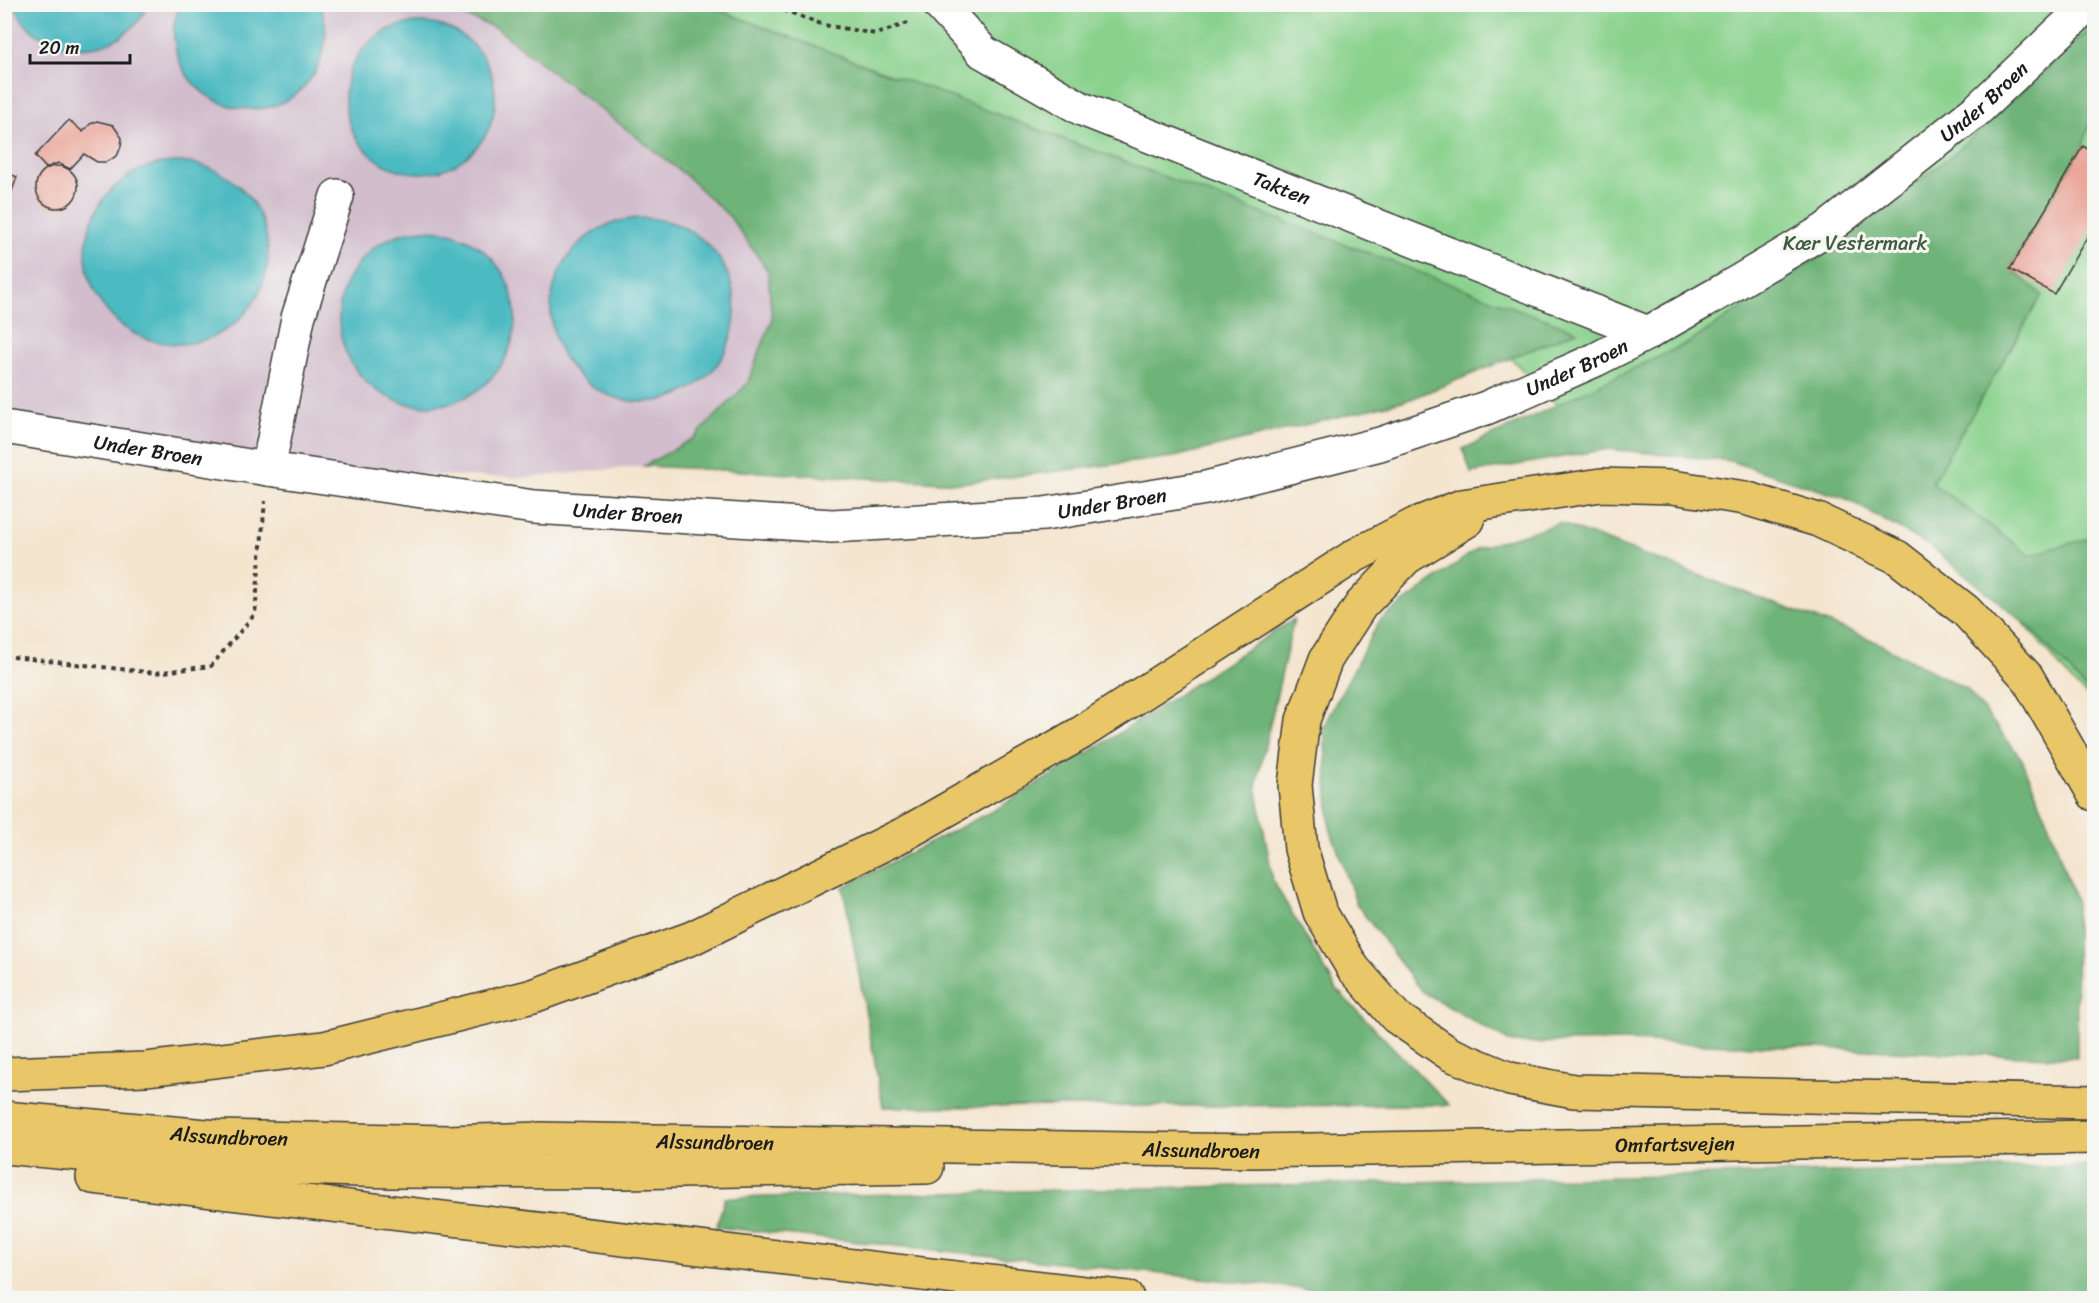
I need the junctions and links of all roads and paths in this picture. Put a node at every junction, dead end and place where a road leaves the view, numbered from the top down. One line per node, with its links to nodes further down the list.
1 (766, 4): 3 (path)
2 (2089, 4): 5 (street, Under Broen)
3 (930, 10): 5 (street, Takten)
4 (336, 196): 7 (street)
5 (1648, 333): 7 (street, Under Broen)
6 (4, 427): 7 (street, Under Broen)
7 (268, 470): 9 (path)
8 (1530, 496): 10 (highway); 11 (highway); 12 (highway)
9 (4, 656)
10 (2094, 794)
11 (4, 1074)
12 (2094, 1102)
13 (4, 1118): 16 (highway, Alssundbroen)
14 (2094, 1137): 16 (highway, Omfartsvejen)
15 (4, 1147): 16 (highway, Alssundbroen)
16 (1255, 1151)
17 (4, 1167): 18 (highway)
18 (1127, 1299)

